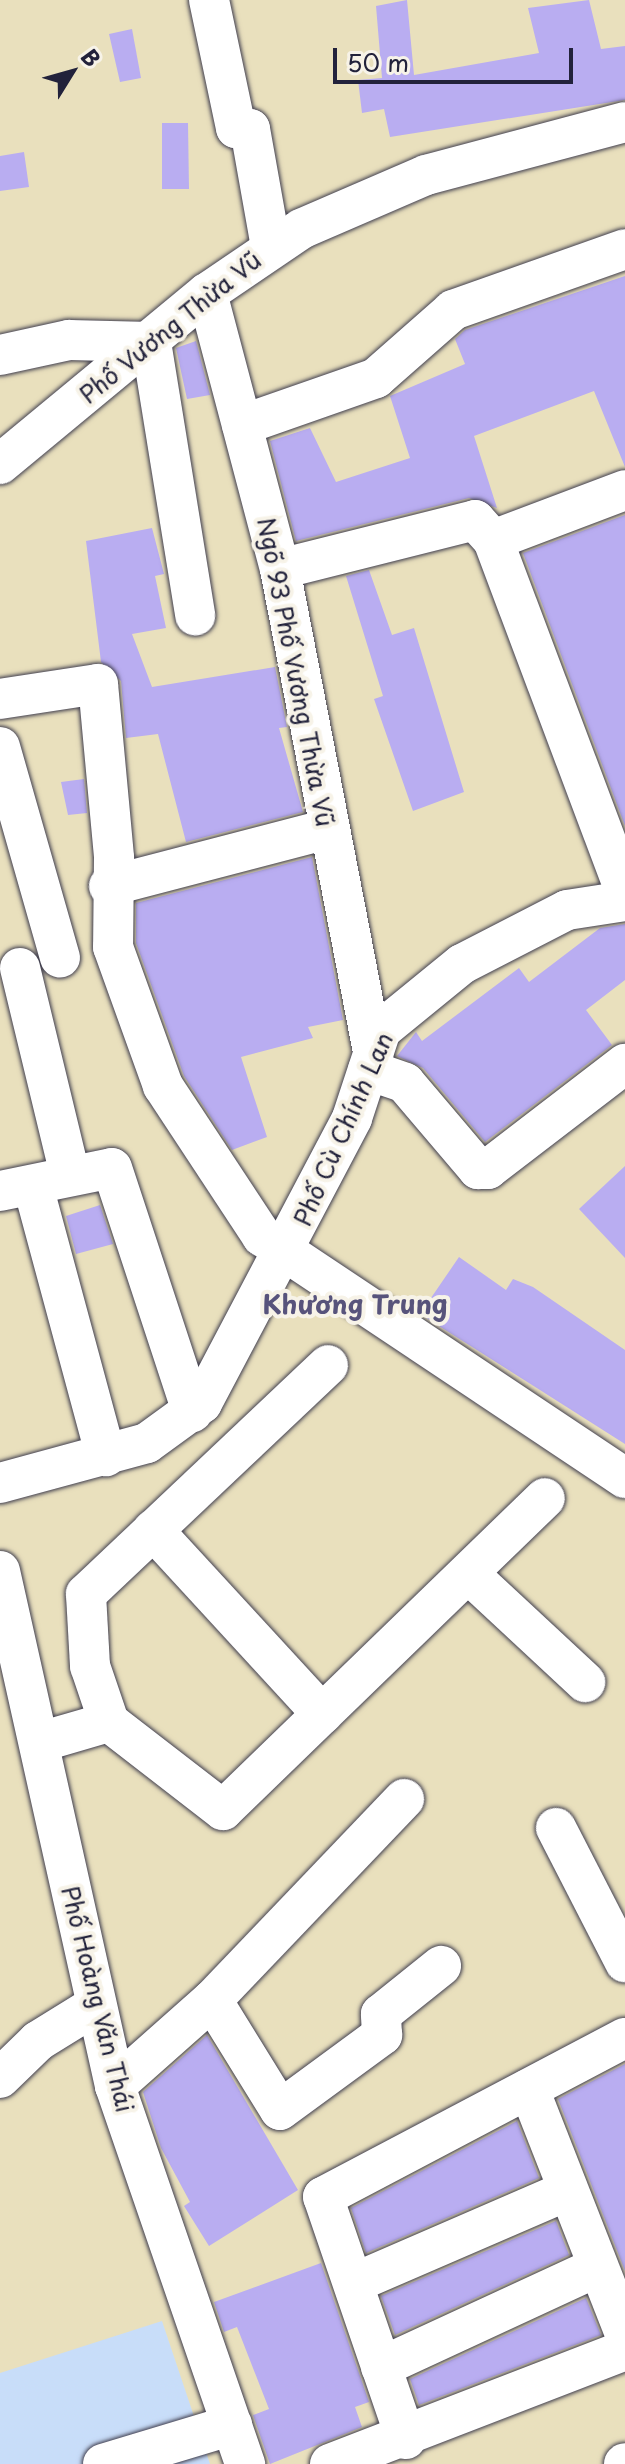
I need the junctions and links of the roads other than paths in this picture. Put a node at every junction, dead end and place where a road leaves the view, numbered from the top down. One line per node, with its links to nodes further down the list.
1 (209, 0): 3 (street)
2 (625, 122): 3 (street, Phố Vương Thừa Vũ)
3 (271, 247): 5 (street, Phố Vương Thừa Vũ)
4 (625, 249): 8 (street)
5 (207, 293): 6 (street, Phố Vương Thừa Vũ); 8 (street, Ngõ 93 Phố Vương Thừa Vũ)
6 (151, 342): 7 (street); 9 (street, Phố Vương Thừa Vũ); 13 (street)
7 (0, 355)
8 (242, 425): 12 (street, Ngõ 93 Phố Vương Thừa Vũ)
9 (0, 464)
10 (625, 490): 11 (street)
11 (493, 540): 12 (street); 18 (street)
12 (280, 569): 16 (street, Ngõ 93 Phố Vương Thừa Vũ)
13 (195, 615)
14 (0, 699): 17 (street)
15 (0, 747): 21 (street)
16 (328, 829): 17 (street); 23 (street, Ngõ 93 Phố Vương Thừa Vũ)
17 (109, 886): 20 (street)
18 (625, 891)
19 (625, 901): 23 (street, Phố Cù Chính Lan)
20 (113, 947): 21 (street); 26 (street)
21 (60, 958): 22 (street)
22 (10, 971): 25 (street)
23 (370, 1062): 24 (street); 26 (street, Phố Cù Chính Lan)
24 (625, 1064)
25 (34, 1184): 28 (street); 29 (street)
26 (289, 1249): 28 (street, Phố Cù Chính Lan); 30 (street)
27 (328, 1365): 33 (street)
28 (192, 1412): 29 (street, Phố Cù Chính Lan)
29 (106, 1456): 31 (street, Phố Cù Chính Lan)
30 (625, 1478)
31 (0, 1483)
32 (545, 1498): 35 (street)
33 (153, 1530): 37 (street); 38 (street)
34 (0, 1571): 39 (street, Phố Hoàng Văn Thái)
35 (471, 1576): 36 (street); 37 (street)
36 (585, 1682)
37 (322, 1714): 38 (street)
38 (109, 1722): 39 (street)
39 (40, 1742): 45 (street, Phố Hoàng Văn Thái)
40 (404, 1799): 44 (street)
41 (556, 1828): 42 (street)
42 (622, 1946)
43 (441, 1966): 44 (street)
44 (212, 2000): 48 (street)
45 (96, 2005): 47 (street); 48 (street, Phố Hoàng Văn Thái)
46 (625, 2038): 49 (street)
47 (0, 2078)
48 (115, 2086): 56 (street, Phố Hoàng Văn Thái)
49 (529, 2089): 50 (street); 52 (street)
50 (567, 2191): 51 (street); 52 (street)
51 (597, 2267): 53 (street); 55 (street)
52 (354, 2283): 55 (street)
53 (625, 2334)
54 (625, 2350): 57 (street)
55 (381, 2367): 57 (street)
56 (232, 2425): 58 (street); 59 (street, Phố Hoàng Văn Thái)
57 (406, 2439): 60 (street)
58 (103, 2464)
59 (245, 2464)
60 (330, 2464)

